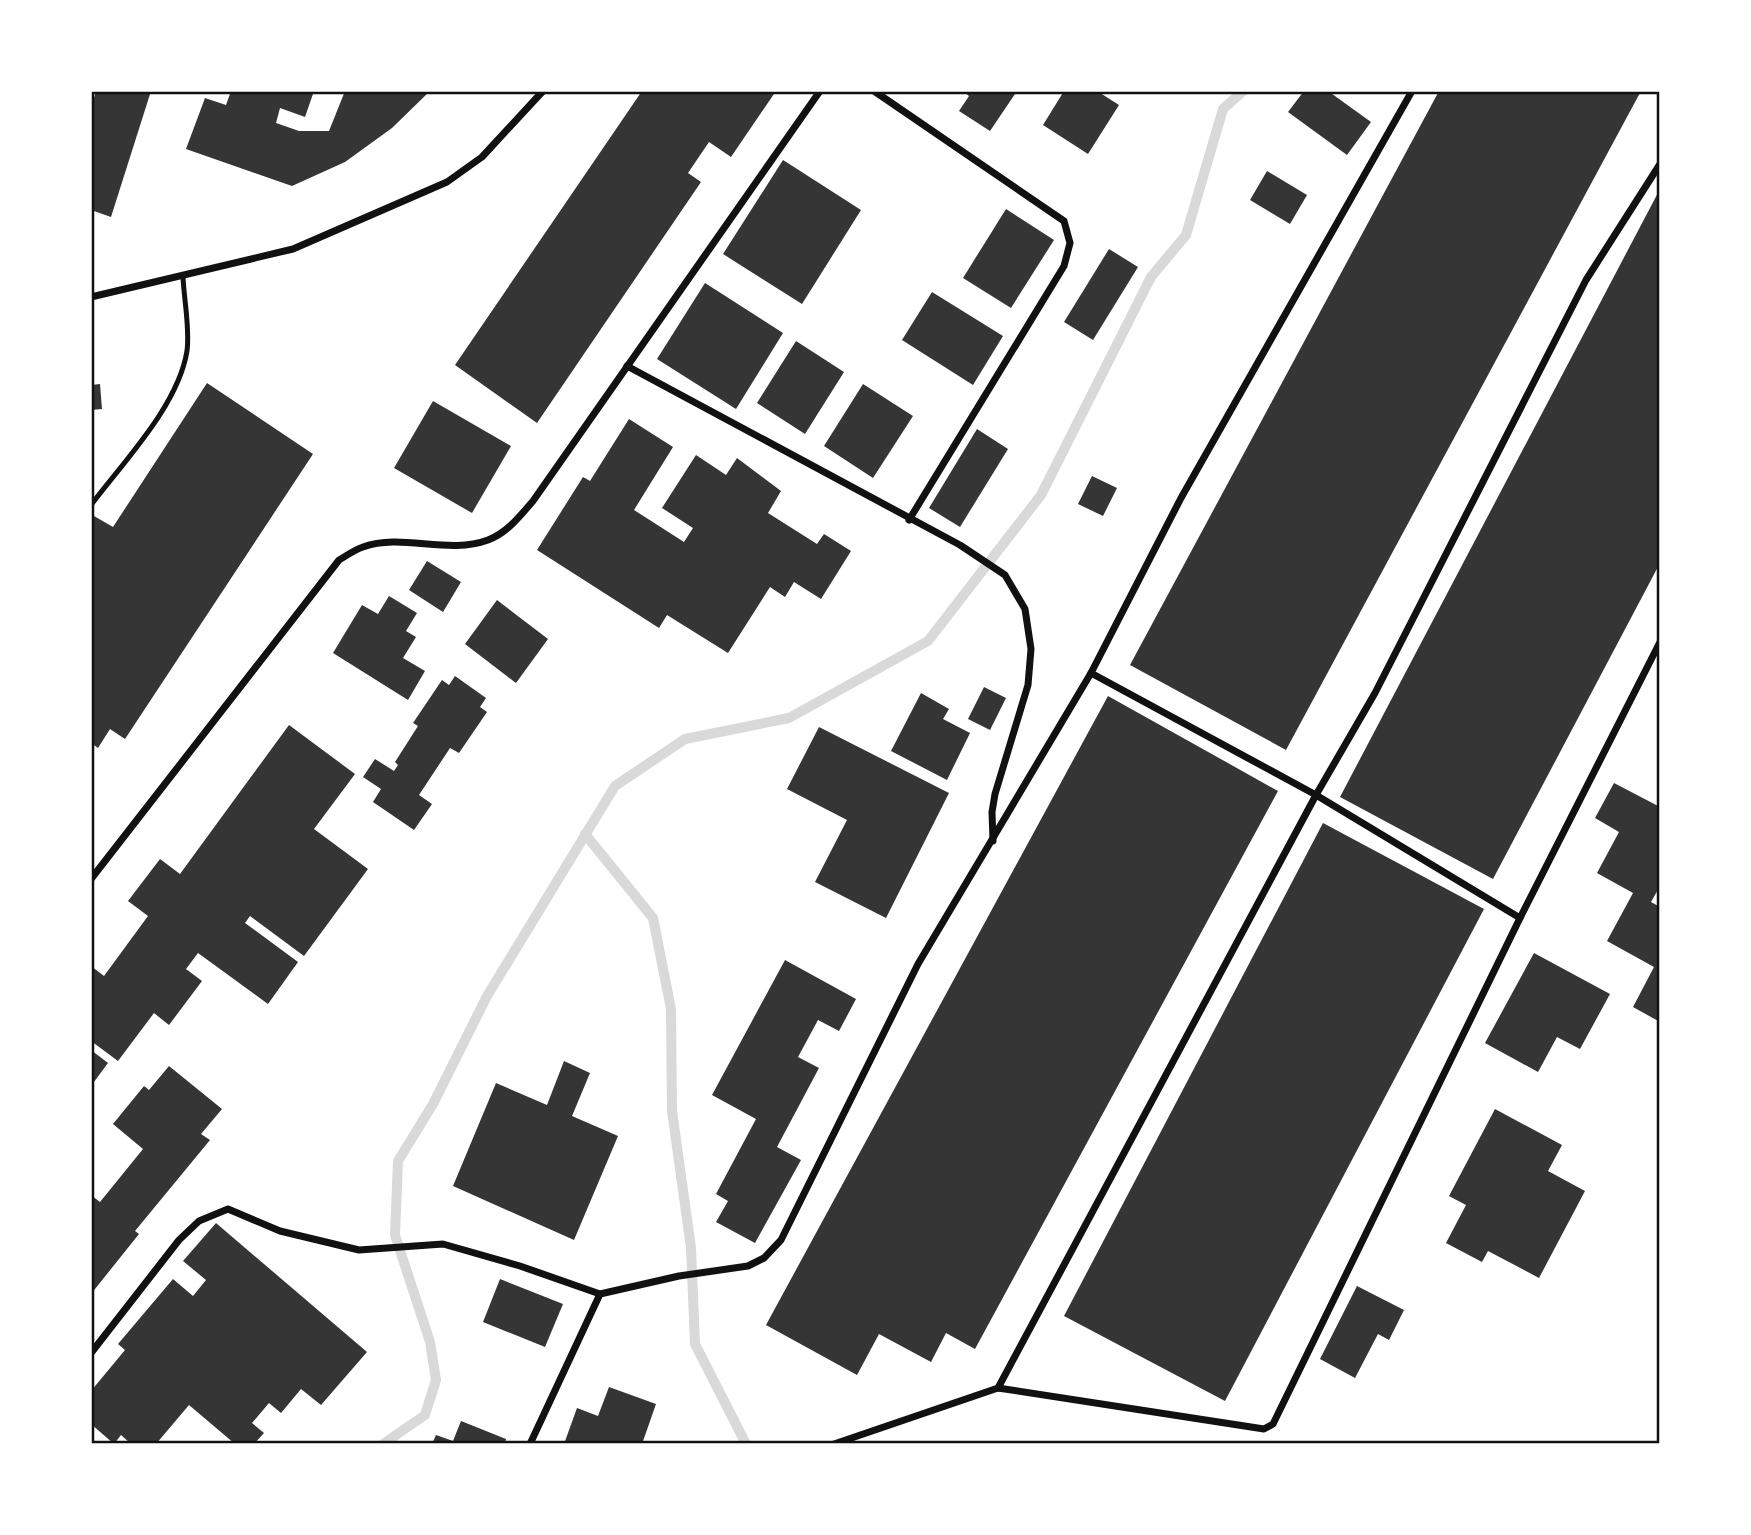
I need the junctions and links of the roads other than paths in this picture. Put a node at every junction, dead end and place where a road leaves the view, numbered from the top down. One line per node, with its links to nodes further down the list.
1 (544, 91): 6 (street)
2 (820, 91): 8 (street)
3 (874, 91): 10 (street)
4 (1412, 91): 12 (street)
5 (1660, 164): 13 (street)
6 (183, 276): 7 (street); 9 (lane)
7 (91, 297)
8 (627, 366): 10 (street); 15 (street)
9 (91, 505)
10 (909, 520): 14 (street)
11 (1660, 642): 16 (street)
12 (1091, 673): 13 (street); 14 (street)
13 (1316, 795): 16 (street); 19 (street)
14 (993, 841): 17 (street)
15 (91, 879)
16 (1520, 918): 19 (street)
17 (600, 1294): 18 (street); 20 (street)
18 (91, 1353)
19 (998, 1388): 21 (street)
20 (530, 1444)
21 (834, 1444)

